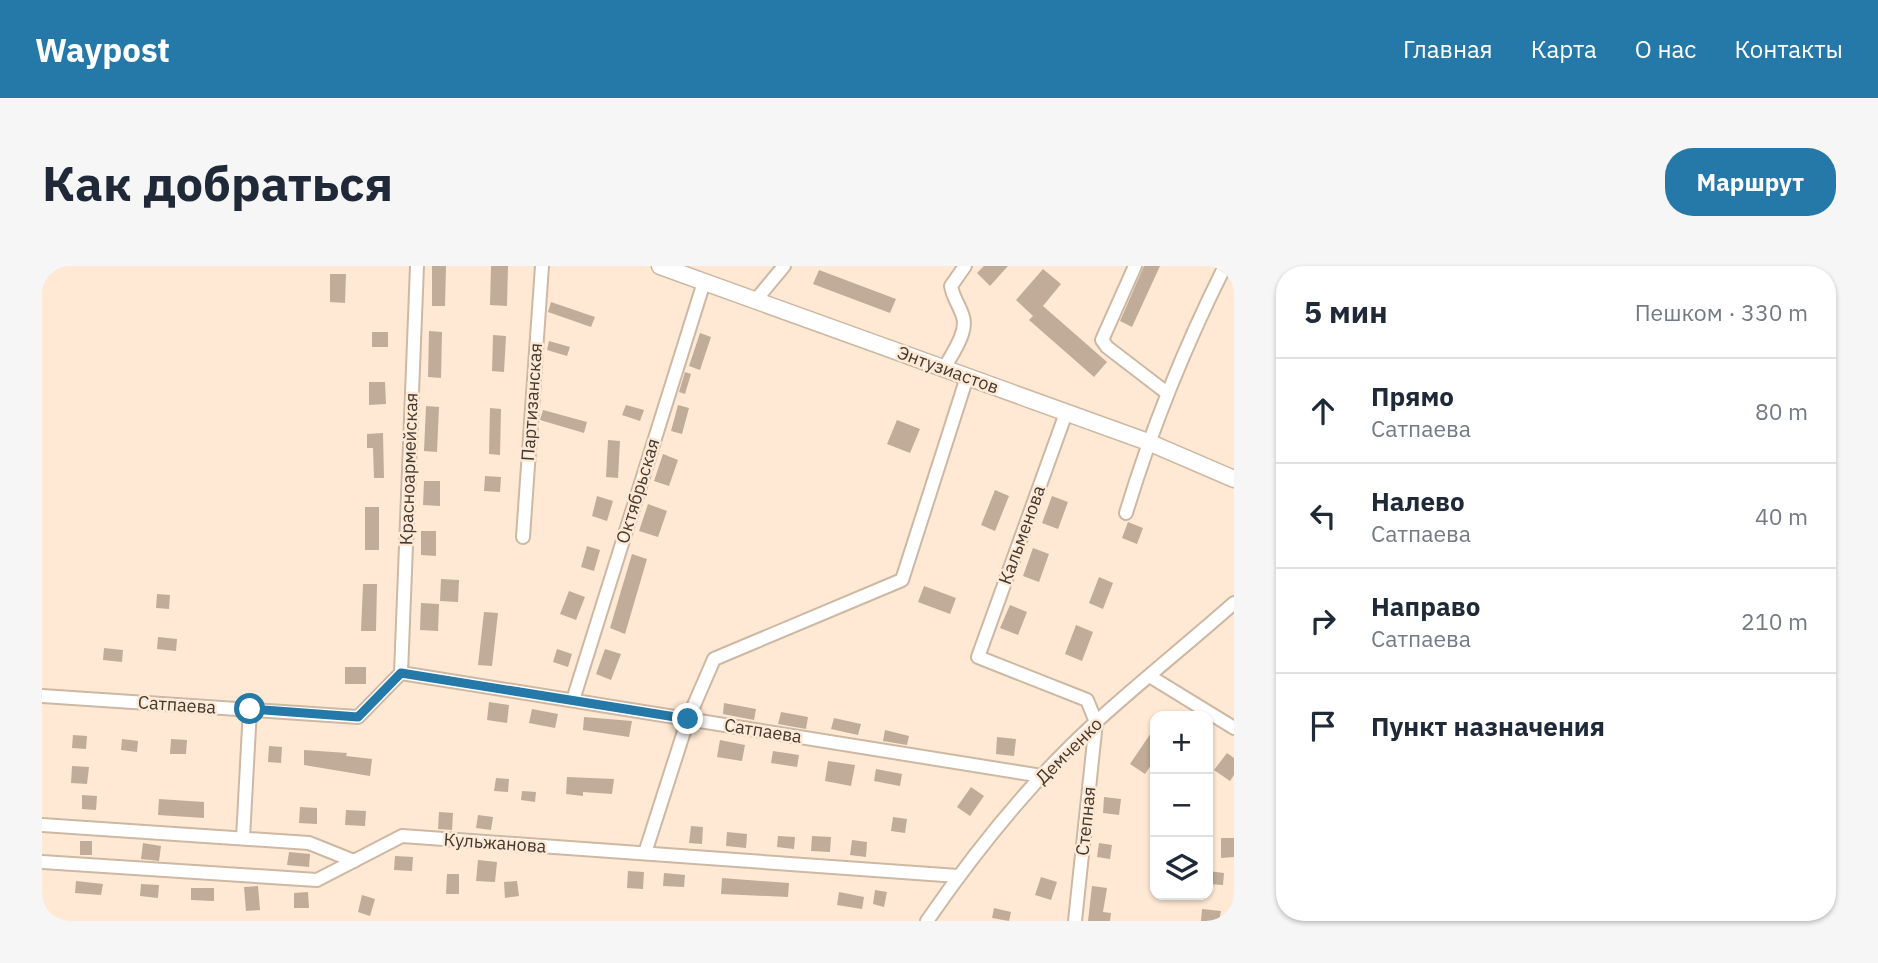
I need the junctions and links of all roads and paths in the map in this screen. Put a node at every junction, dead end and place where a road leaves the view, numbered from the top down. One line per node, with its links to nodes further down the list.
1 (417, 266): 19 (street, Красноармейская)
2 (542, 266): 17 (street, Партизанская)
3 (660, 266): 8 (main road, Энтузиастов)
4 (784, 266): 9 (street)
5 (965, 266): 10 (street)
6 (1135, 266): 12 (street)
7 (1225, 266): 12 (street)
8 (704, 282): 9 (main road, Энтузиастов); 22 (street, Октябрьская)
9 (755, 301): 10 (main road, Энтузиастов)
10 (944, 369): 11 (main road, Энтузиастов)
11 (967, 377): 13 (main road, Энтузиастов); 24 (street)
12 (1167, 393): 14 (street)
13 (1066, 413): 14 (main road, Энтузиастов); 25 (street, Кальменова)
14 (1148, 442): 15 (main road, Энтузиастов); 16 (street)
15 (1234, 479)
16 (1126, 513)
17 (523, 537)
18 (1234, 603): 20 (street, Демченко)
19 (401, 673): 22 (street, Сатпаева); 23 (street, Сатпаева)
20 (1151, 677): 25 (street, Демченко); 26 (street)
21 (42, 695): 23 (street, Сатпаева)
22 (573, 700): 24 (street, Сатпаева)
23 (250, 709): 29 (street)
24 (688, 719): 27 (street, Сатпаева); 30 (street)
25 (1096, 722): 27 (street, Демченко); 35 (street, Степная)
26 (1234, 728)
27 (1042, 776): 33 (street, Демченко)
28 (42, 825): 29 (street)
29 (243, 838): 31 (street)
30 (645, 853): 31 (street, Кульжанова); 33 (street, Кульжанова)
31 (354, 861): 32 (street, Кульжанова)
32 (42, 862)
33 (958, 876): 34 (street, Демченко)
34 (927, 921)
35 (1075, 921)

